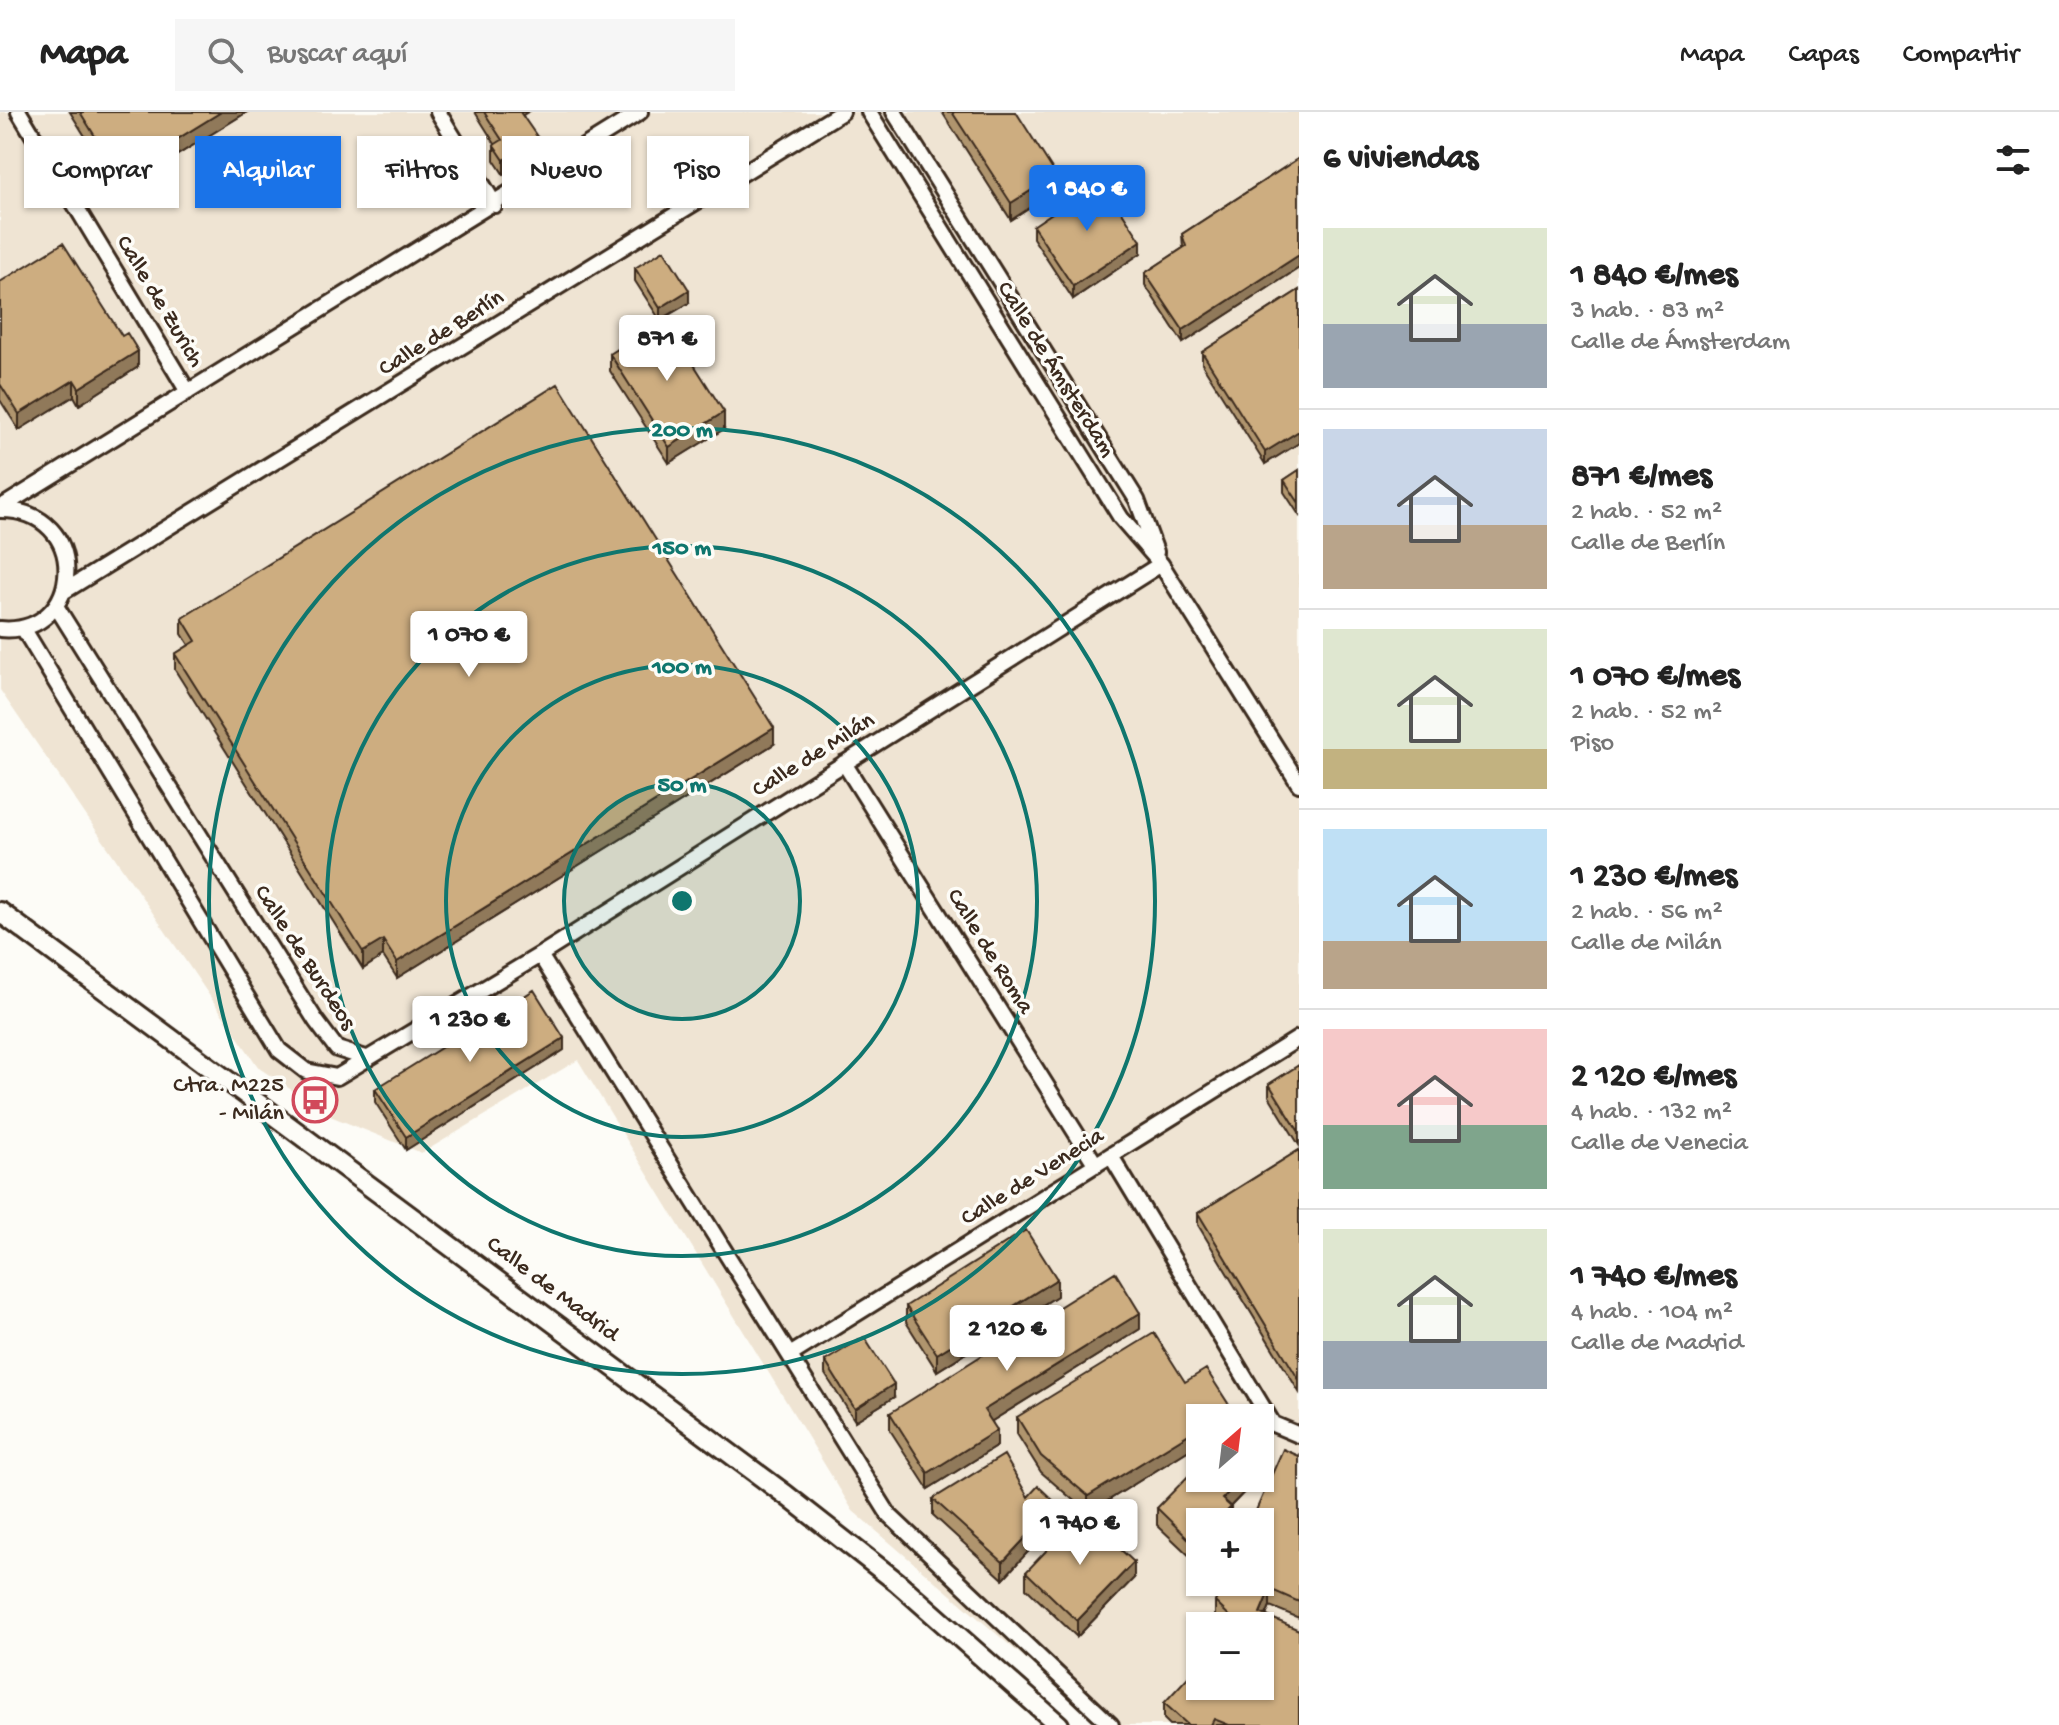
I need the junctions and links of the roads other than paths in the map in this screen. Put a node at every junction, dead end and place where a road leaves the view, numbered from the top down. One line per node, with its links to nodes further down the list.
1 (19, 112): 8 (street, Calle de Zurich)
2 (438, 112): 7 (street)
3 (640, 112): 7 (street)
4 (842, 112): 11 (street, Calle de Berlín)
5 (869, 112): 10 (street, Calle de Ámsterdam)
6 (894, 112): 10 (street, Calle de Ámsterdam)
7 (495, 205): 8 (street)
8 (188, 392): 9 (street)
9 (0, 509): 11 (street)
10 (1161, 564): 15 (street, Calle de Milán); 16 (street, Calle de Ámsterdam)
11 (63, 592): 12 (street)
12 (56, 606): 13 (street); 20 (street, Calle de Burdeos)
13 (23, 628): 14 (street); 20 (street, Calle de Burdeos)
14 (0, 629)
15 (844, 763): 18 (street, Calle de Milán); 22 (street, Calle de Roma)
16 (1299, 784)
17 (0, 912): 25 (street, Calle de Madrid)
18 (540, 955): 20 (street, Calle de Milán); 23 (street)
19 (1299, 1038): 21 (street, Calle de Venecia)
20 (366, 1058)
21 (1111, 1156): 22 (street, Calle de Venecia); 24 (street)
22 (1096, 1165): 23 (street, Calle de Venecia)
23 (790, 1355): 26 (street)
24 (1299, 1435)
25 (1059, 1725)
26 (1111, 1725)

